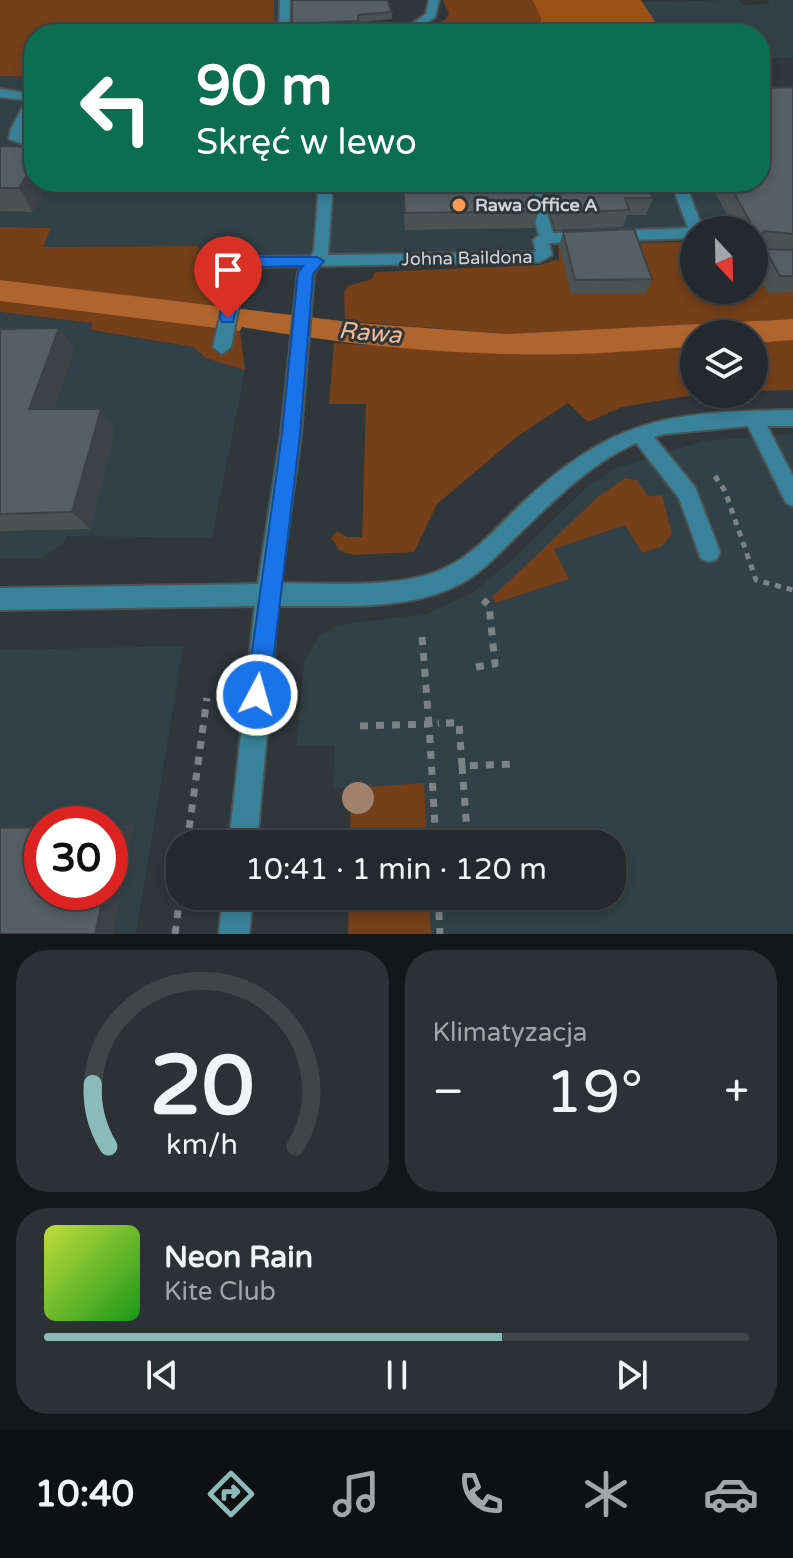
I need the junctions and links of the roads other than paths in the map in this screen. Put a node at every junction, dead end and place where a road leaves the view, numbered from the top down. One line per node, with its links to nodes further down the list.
1 (285, 0): 3 (street)
2 (434, 0): 4 (street)
3 (284, 24)
4 (418, 24)
5 (0, 93): 6 (street)
6 (24, 94)
7 (24, 117): 8 (street)
8 (24, 141)
9 (325, 192): 15 (street)
10 (534, 192): 14 (street)
11 (681, 192): 12 (street)
12 (690, 216)
13 (680, 233): 14 (street, Johna Baildona)
14 (547, 238): 15 (street, Johna Baildona)
15 (319, 256): 18 (street); 24 (street)
16 (768, 259): 17 (street)
17 (793, 259)
18 (222, 347)
19 (793, 418): 20 (street)
20 (754, 419): 21 (street); 22 (street)
21 (640, 434): 23 (street); 24 (street)
22 (793, 497)
23 (709, 552)
24 (268, 595): 25 (street); 26 (street)
25 (0, 599)
26 (244, 830)
27 (237, 910): 28 (street)
28 (234, 934)

